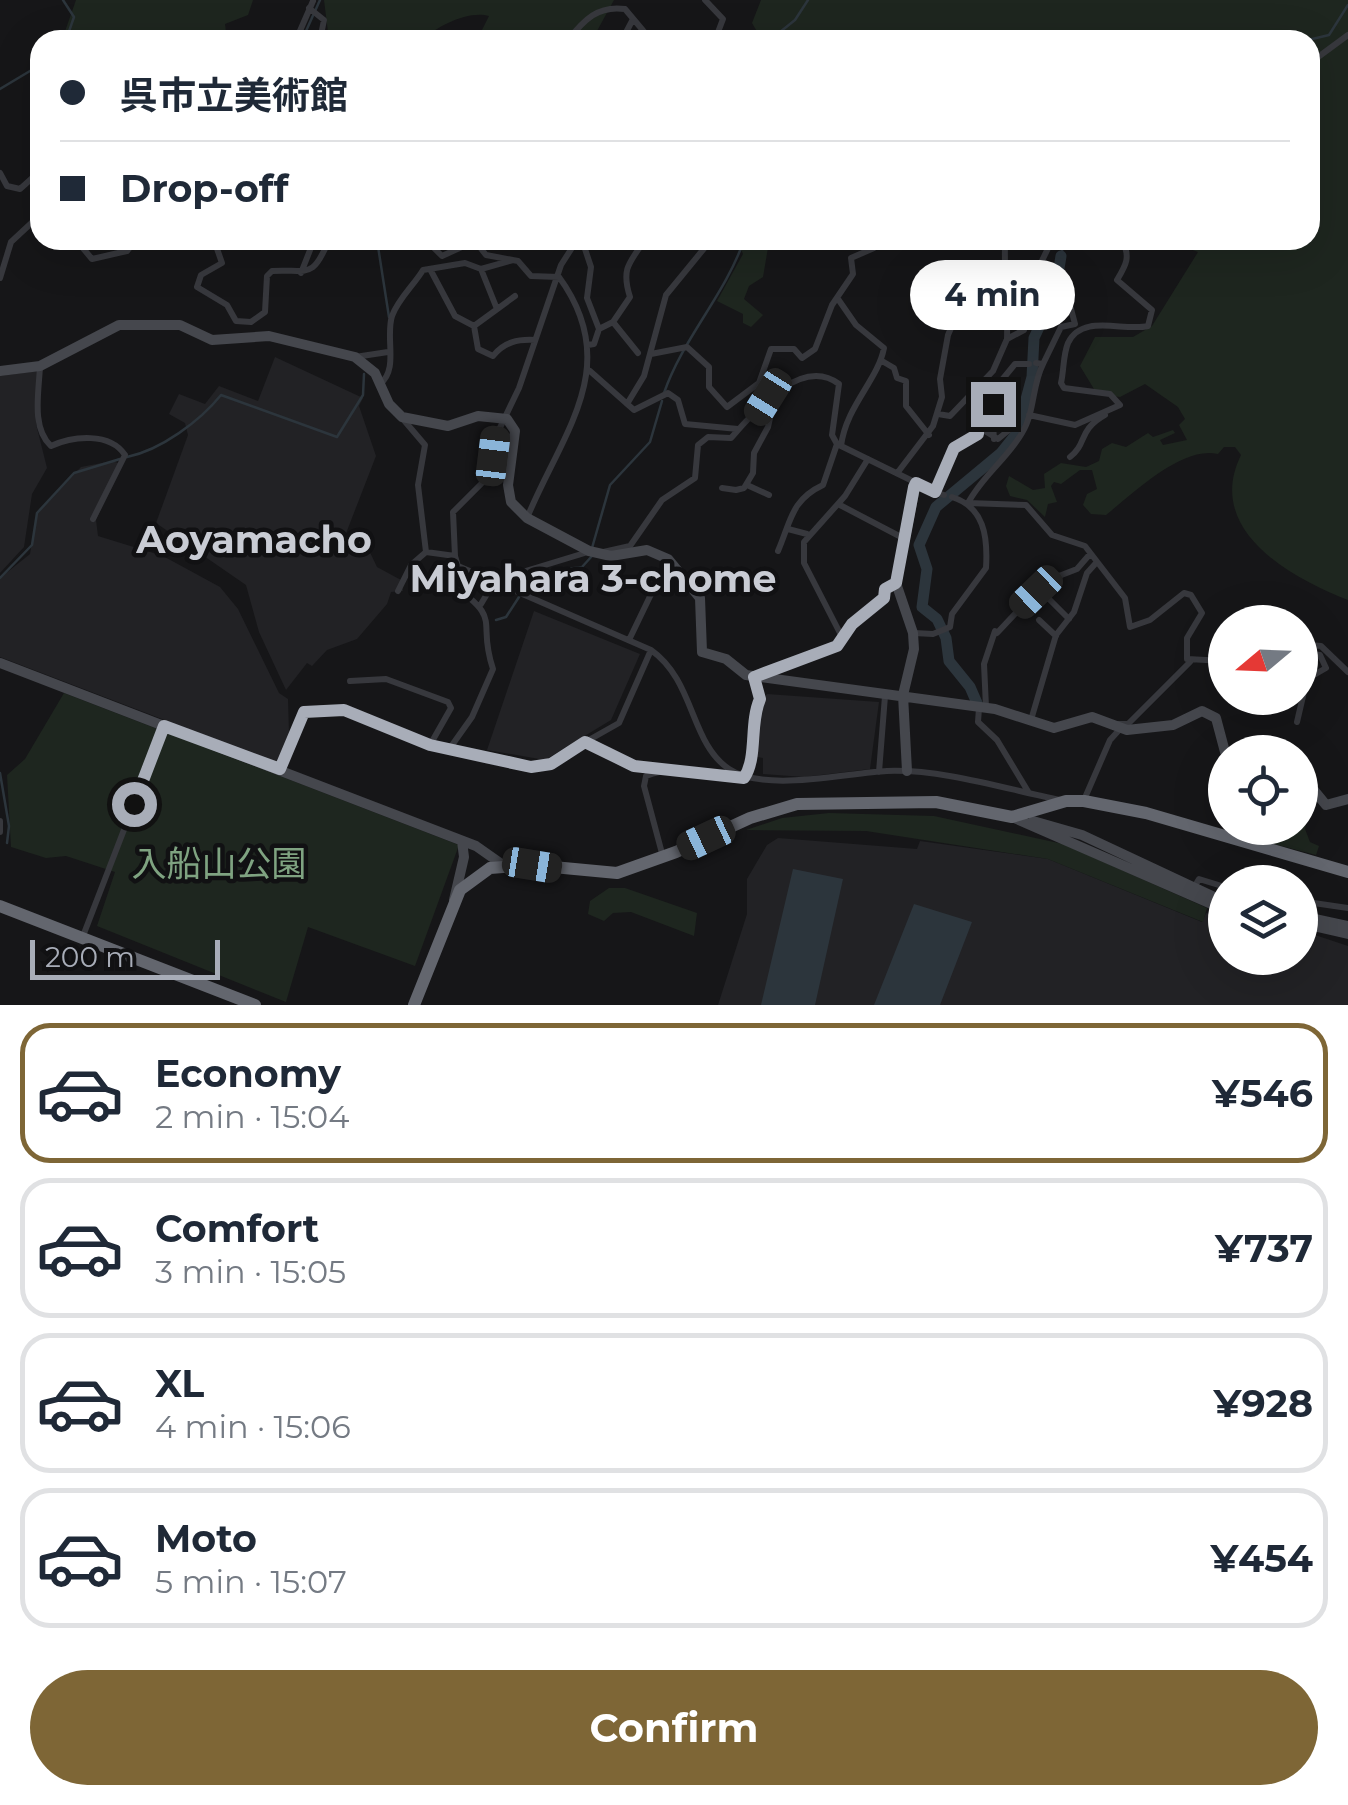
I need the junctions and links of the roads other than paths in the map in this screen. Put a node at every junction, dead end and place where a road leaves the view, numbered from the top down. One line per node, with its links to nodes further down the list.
1 (705, 0): 9 (street)
2 (311, 5): 4 (street); 5 (street)
3 (632, 21): 6 (street); 7 (street); 8 (street)
4 (300, 30)
5 (322, 30)
6 (578, 30)
7 (627, 30)
8 (641, 30)
9 (719, 30)
10 (1348, 35): 11 (street)
11 (1320, 56)
12 (0, 173): 13 (street)
13 (30, 180)
14 (30, 224): 34 (street)
15 (84, 250): 16 (street)
16 (127, 250)
17 (217, 250): 32 (street)
18 (310, 250): 32 (street)
19 (324, 250): 32 (street)
20 (482, 250): 29 (street)
21 (572, 250): 33 (street)
22 (584, 250): 42 (street)
23 (637, 250): 40 (street)
24 (703, 250): 48 (street)
25 (870, 250): 37 (street)
26 (1004, 250): 43 (street)
27 (1047, 250): 43 (street)
28 (1127, 250): 60 (street)
29 (514, 260): 31 (street); 33 (street)
30 (429, 268): 31 (street); 41 (street); 46 (street)
31 (481, 269): 39 (street)
32 (301, 273)
33 (559, 276): 44 (street); 45 (street)
34 (0, 278)
35 (963, 279): 59 (street)
36 (516, 296): 39 (street)
37 (838, 299): 48 (street); 50 (street)
38 (1070, 305): 51 (street)
39 (497, 309): 41 (street)
40 (613, 322): 42 (street); 47 (street)
41 (474, 326): 44 (street)
42 (599, 329): 45 (street)
43 (1007, 339): 59 (street)
44 (535, 340): 63 (street)
45 (588, 344): 53 (street)
46 (388, 352): 49 (street); 55 (street)
47 (638, 353)
48 (651, 354): 58 (street)
49 (355, 357): 52 (street); 55 (street)
50 (882, 360): 67 (street); 69 (street)
51 (1036, 363): 57 (street); 61 (street)
52 (40, 366): 54 (street); 81 (street)
53 (590, 370): 58 (street); 80 (street)
54 (0, 371)
55 (380, 384): 62 (street)
56 (776, 391): 66 (street); 69 (street); 74 (street)
57 (991, 397): 64 (street); 68 (street)
58 (627, 404): 66 (street)
59 (938, 414): 67 (street)
60 (1106, 414): 61 (street); 70 (street)
61 (1029, 415): 78 (street)
62 (402, 417): 63 (street); 86 (street)
63 (507, 419): 80 (street); 89 (street)
64 (978, 426): 68 (street); 76 (street)
65 (1014, 426): 68 (street)
66 (739, 429): 87 (street)
67 (929, 435): 72 (street)
68 (994, 439)
69 (839, 445): 71 (street); 82 (street)
70 (1070, 458)
71 (868, 459): 72 (street); 79 (street)
72 (898, 472): 73 (street)
73 (916, 483): 76 (street); 84 (street)
74 (746, 484): 75 (street); 77 (street)
75 (722, 488)
76 (935, 492): 78 (street)
77 (769, 495)
78 (968, 502): 88 (street); 100 (street)
79 (838, 504): 83 (street); 84 (street)
80 (527, 518): 87 (street)
81 (94, 520)
82 (788, 529): 83 (street); 85 (street)
83 (808, 534): 102 (street)
84 (903, 538): 93 (street)
85 (778, 551)
86 (426, 552): 89 (street); 95 (street)
87 (594, 553): 90 (street); 94 (street)
88 (1090, 554): 91 (street); 116 (street)
89 (455, 556): 92 (street)
90 (668, 559): 103 (street); 110 (street)
91 (1096, 563): 98 (street); 106 (street)
92 (458, 566): 94 (street); 97 (street)
93 (896, 583): 100 (street); 102 (street)
94 (508, 589): 97 (street); 103 (street)
95 (398, 591)
96 (1048, 598): 98 (street)
97 (482, 604): 125 (street)
98 (1069, 619): 101 (street)
99 (1039, 620): 101 (street)
100 (913, 633): 113 (street)
101 (1056, 636): 118 (street)
102 (842, 638): 110 (street)
103 (628, 640): 105 (street)
104 (1318, 646): 109 (street)
105 (651, 650): 123 (street); 130 (street)
106 (1190, 662): 107 (street); 121 (street)
107 (1208, 662)
108 (0, 663): 120 (street)
109 (1348, 672)
110 (754, 677): 114 (street); 130 (street)
111 (350, 680): 115 (street)
112 (456, 694): 115 (street)
113 (903, 695): 114 (street); 116 (street); 128 (street)
114 (884, 696): 129 (street)
115 (451, 708): 124 (street)
116 (982, 708): 118 (street); 131 (street)
117 (1299, 715): 119 (street)
118 (1031, 720): 121 (street)
119 (1297, 722)
120 (164, 726): 126 (street); 155 (street)
121 (1118, 727): 122 (street); 135 (street)
122 (1221, 735)
123 (585, 742): 125 (street); 127 (street)
124 (430, 745): 125 (street); 126 (street)
125 (450, 748)
126 (280, 769): 139 (street)
127 (690, 771): 130 (street); 140 (street)
128 (907, 771): 129 (street); 131 (street)
129 (880, 772): 130 (street)
130 (746, 777)
131 (1030, 794): 134 (street)
132 (1318, 798): 133 (street)
133 (1348, 799)
134 (1066, 801): 135 (highway); 136 (highway)
135 (1084, 801): 142 (highway)
136 (1012, 817): 140 (highway); 144 (street)
137 (0, 821): 138 (street)
138 (0, 832)
139 (462, 841): 141 (street); 146 (street)
140 (663, 857): 141 (highway)
141 (504, 865): 146 (highway)
142 (1348, 872)
143 (1208, 882): 144 (street)
144 (1191, 894): 145 (street); 147 (street)
145 (1208, 898)
146 (454, 900): 157 (highway)
147 (1208, 902)
148 (1318, 904): 150 (street)
149 (0, 906): 155 (highway)
150 (1348, 908)
151 (1318, 922): 153 (street)
152 (1318, 925): 154 (street)
153 (1348, 926)
154 (1348, 934)
155 (82, 937): 156 (highway)
156 (255, 1005)
157 (414, 1005)

